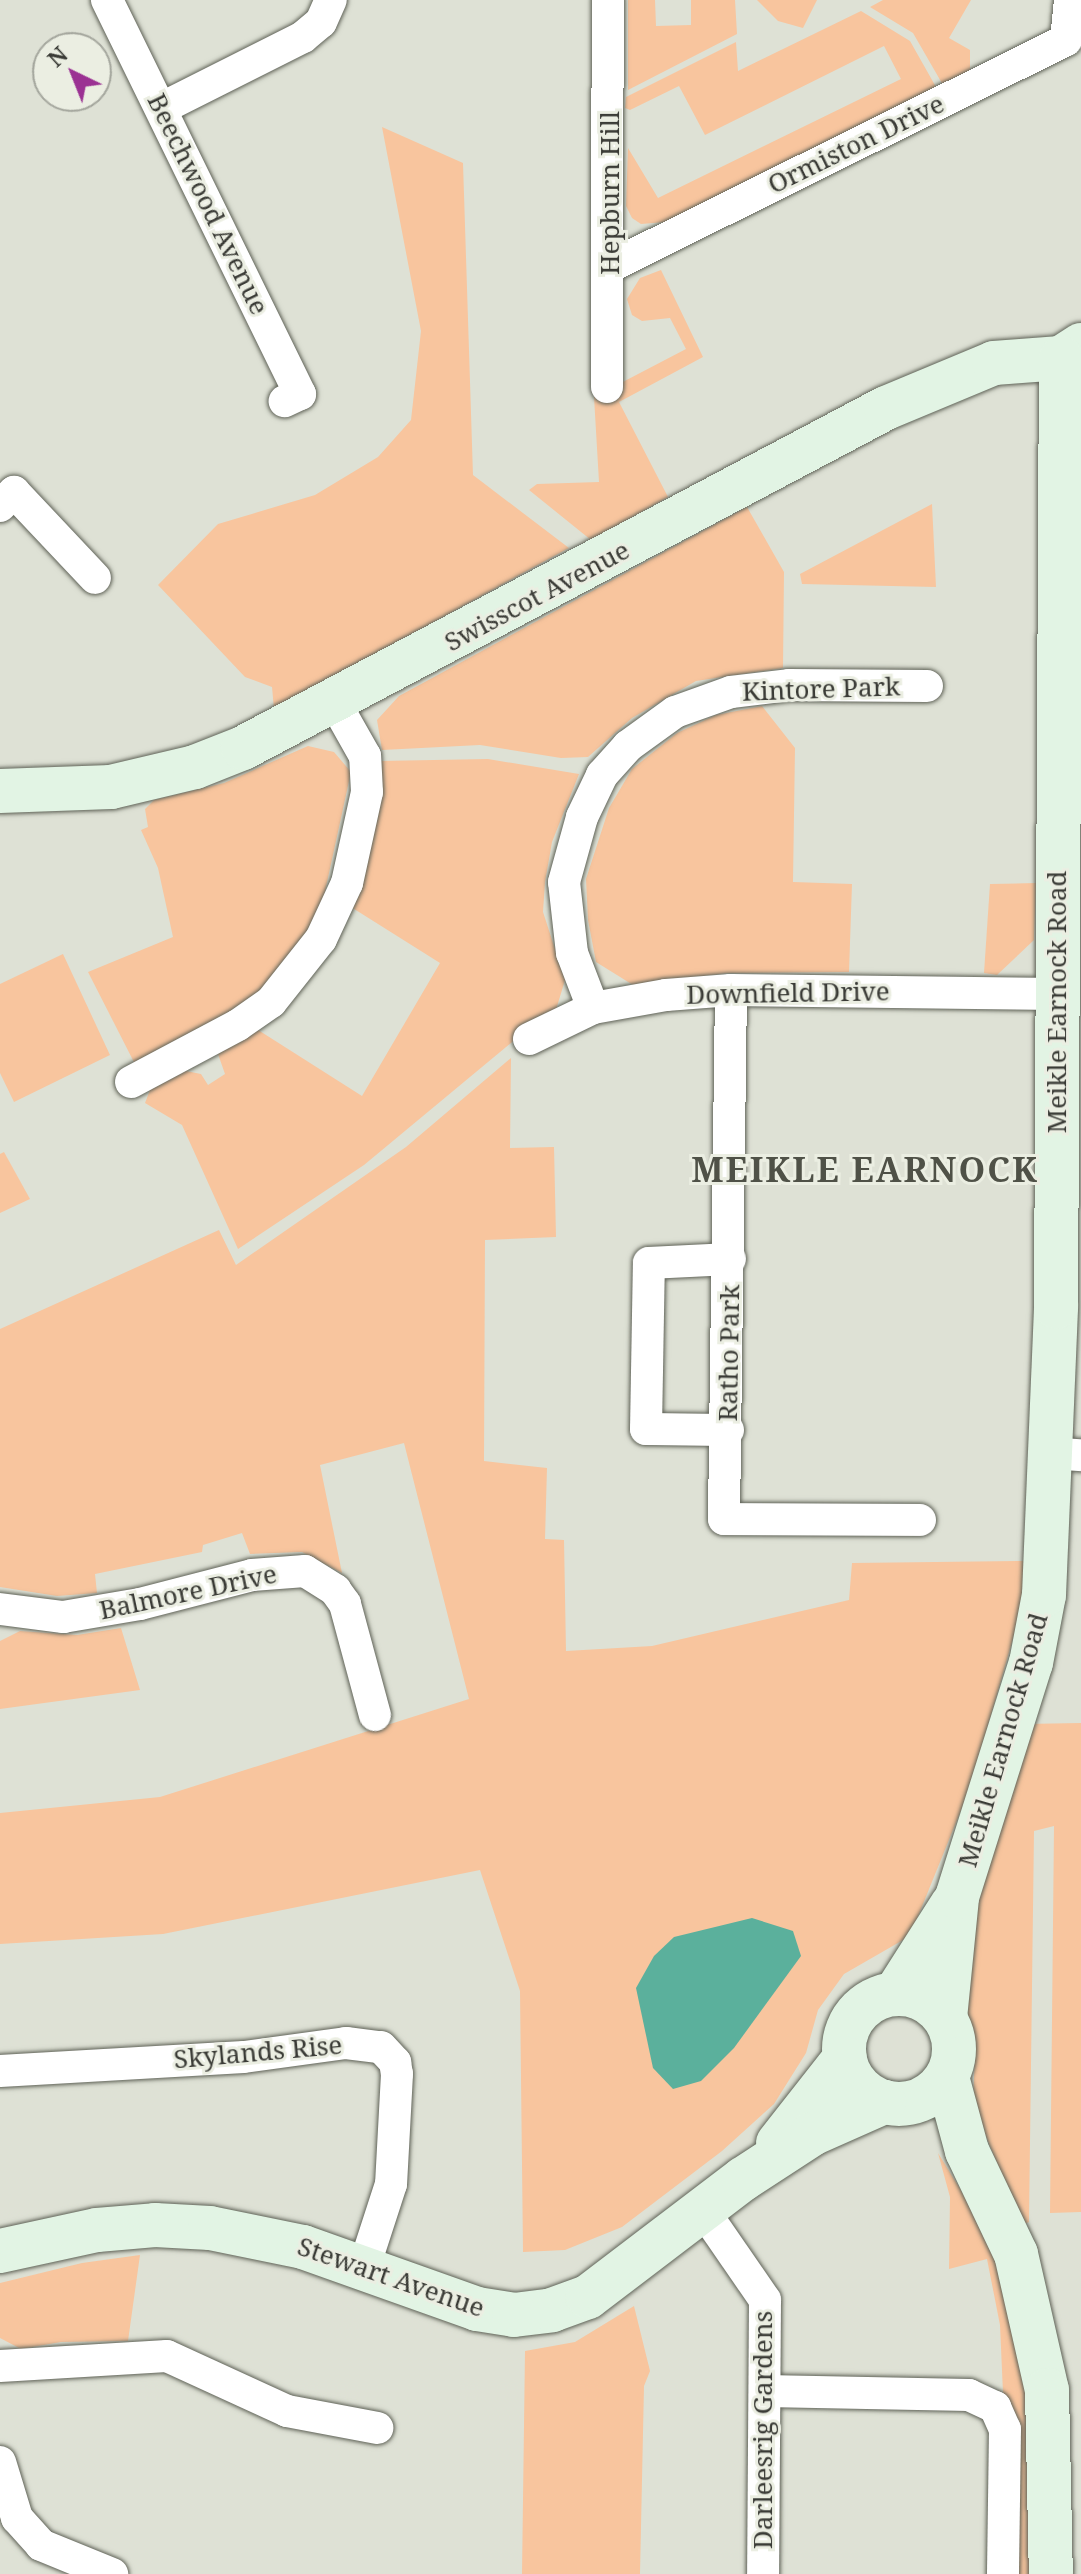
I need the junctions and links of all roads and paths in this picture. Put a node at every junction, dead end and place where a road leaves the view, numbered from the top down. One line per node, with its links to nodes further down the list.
1 (107, 0): 5 (street, Beechwood Avenue)
2 (331, 0): 5 (street)
3 (608, 0): 6 (street, Hepburn Hill)
4 (1070, 0): 6 (street, Ormiston Drive)
5 (162, 108): 9 (street, Beechwood Avenue)
6 (611, 266): 8 (street, Hepburn Hill)
7 (1071, 352): 13 (street, Meikle Earnock Road); 14 (street, Swisscot Avenue)
8 (607, 387)
9 (285, 401)
10 (0, 506): 11 (street)
11 (95, 578)
12 (927, 686): 18 (street, Kintore Park)
13 (1070, 694): 17 (street, Meikle Earnock Road)
14 (335, 703): 15 (street, Swisscot Avenue); 20 (street)
15 (0, 791)
16 (731, 990): 17 (street, Downfield Drive); 18 (street, Downfield Drive); 21 (street, Ratho Park)
17 (1056, 994): 23 (street, Meikle Earnock Road)
18 (593, 1008): 19 (street, Downfield Drive)
19 (529, 1039)
20 (131, 1082)
21 (730, 1259): 22 (street, Ratho Park); 22 (street)
22 (728, 1430): 24 (street, Ratho Park)
23 (1065, 1454): 27 (street, Meikle Earnock Road)
24 (920, 1520)
25 (0, 1609): 26 (street, Balmore Drive)
26 (375, 1715)
27 (957, 1897): 28 (street, Meikle Earnock Road); 29 (street, Meikle Earnock Road)
28 (895, 1994): 29 (street); 30 (street)
29 (945, 2018): 32 (street)
30 (845, 2058): 33 (street); 35 (street, Stewart Avenue)
31 (0, 2071): 38 (street, Skylands Rise)
32 (947, 2077): 33 (street); 34 (street)
33 (893, 2103): 34 (street); 35 (street, Stewart Avenue)
34 (967, 2151): 46 (street)
35 (743, 2179): 36 (street, Stewart Avenue)
36 (703, 2210): 38 (street, Stewart Avenue); 40 (street, Darleesrig Gardens)
37 (0, 2251): 38 (street, Stewart Avenue)
38 (364, 2267)
39 (0, 2366): 41 (street)
40 (765, 2391): 44 (street, Darleesrig Gardens); 45 (street)
41 (377, 2428)
42 (0, 2462): 43 (street)
43 (112, 2574)
44 (763, 2574)
45 (1003, 2574)
46 (1051, 2574)

